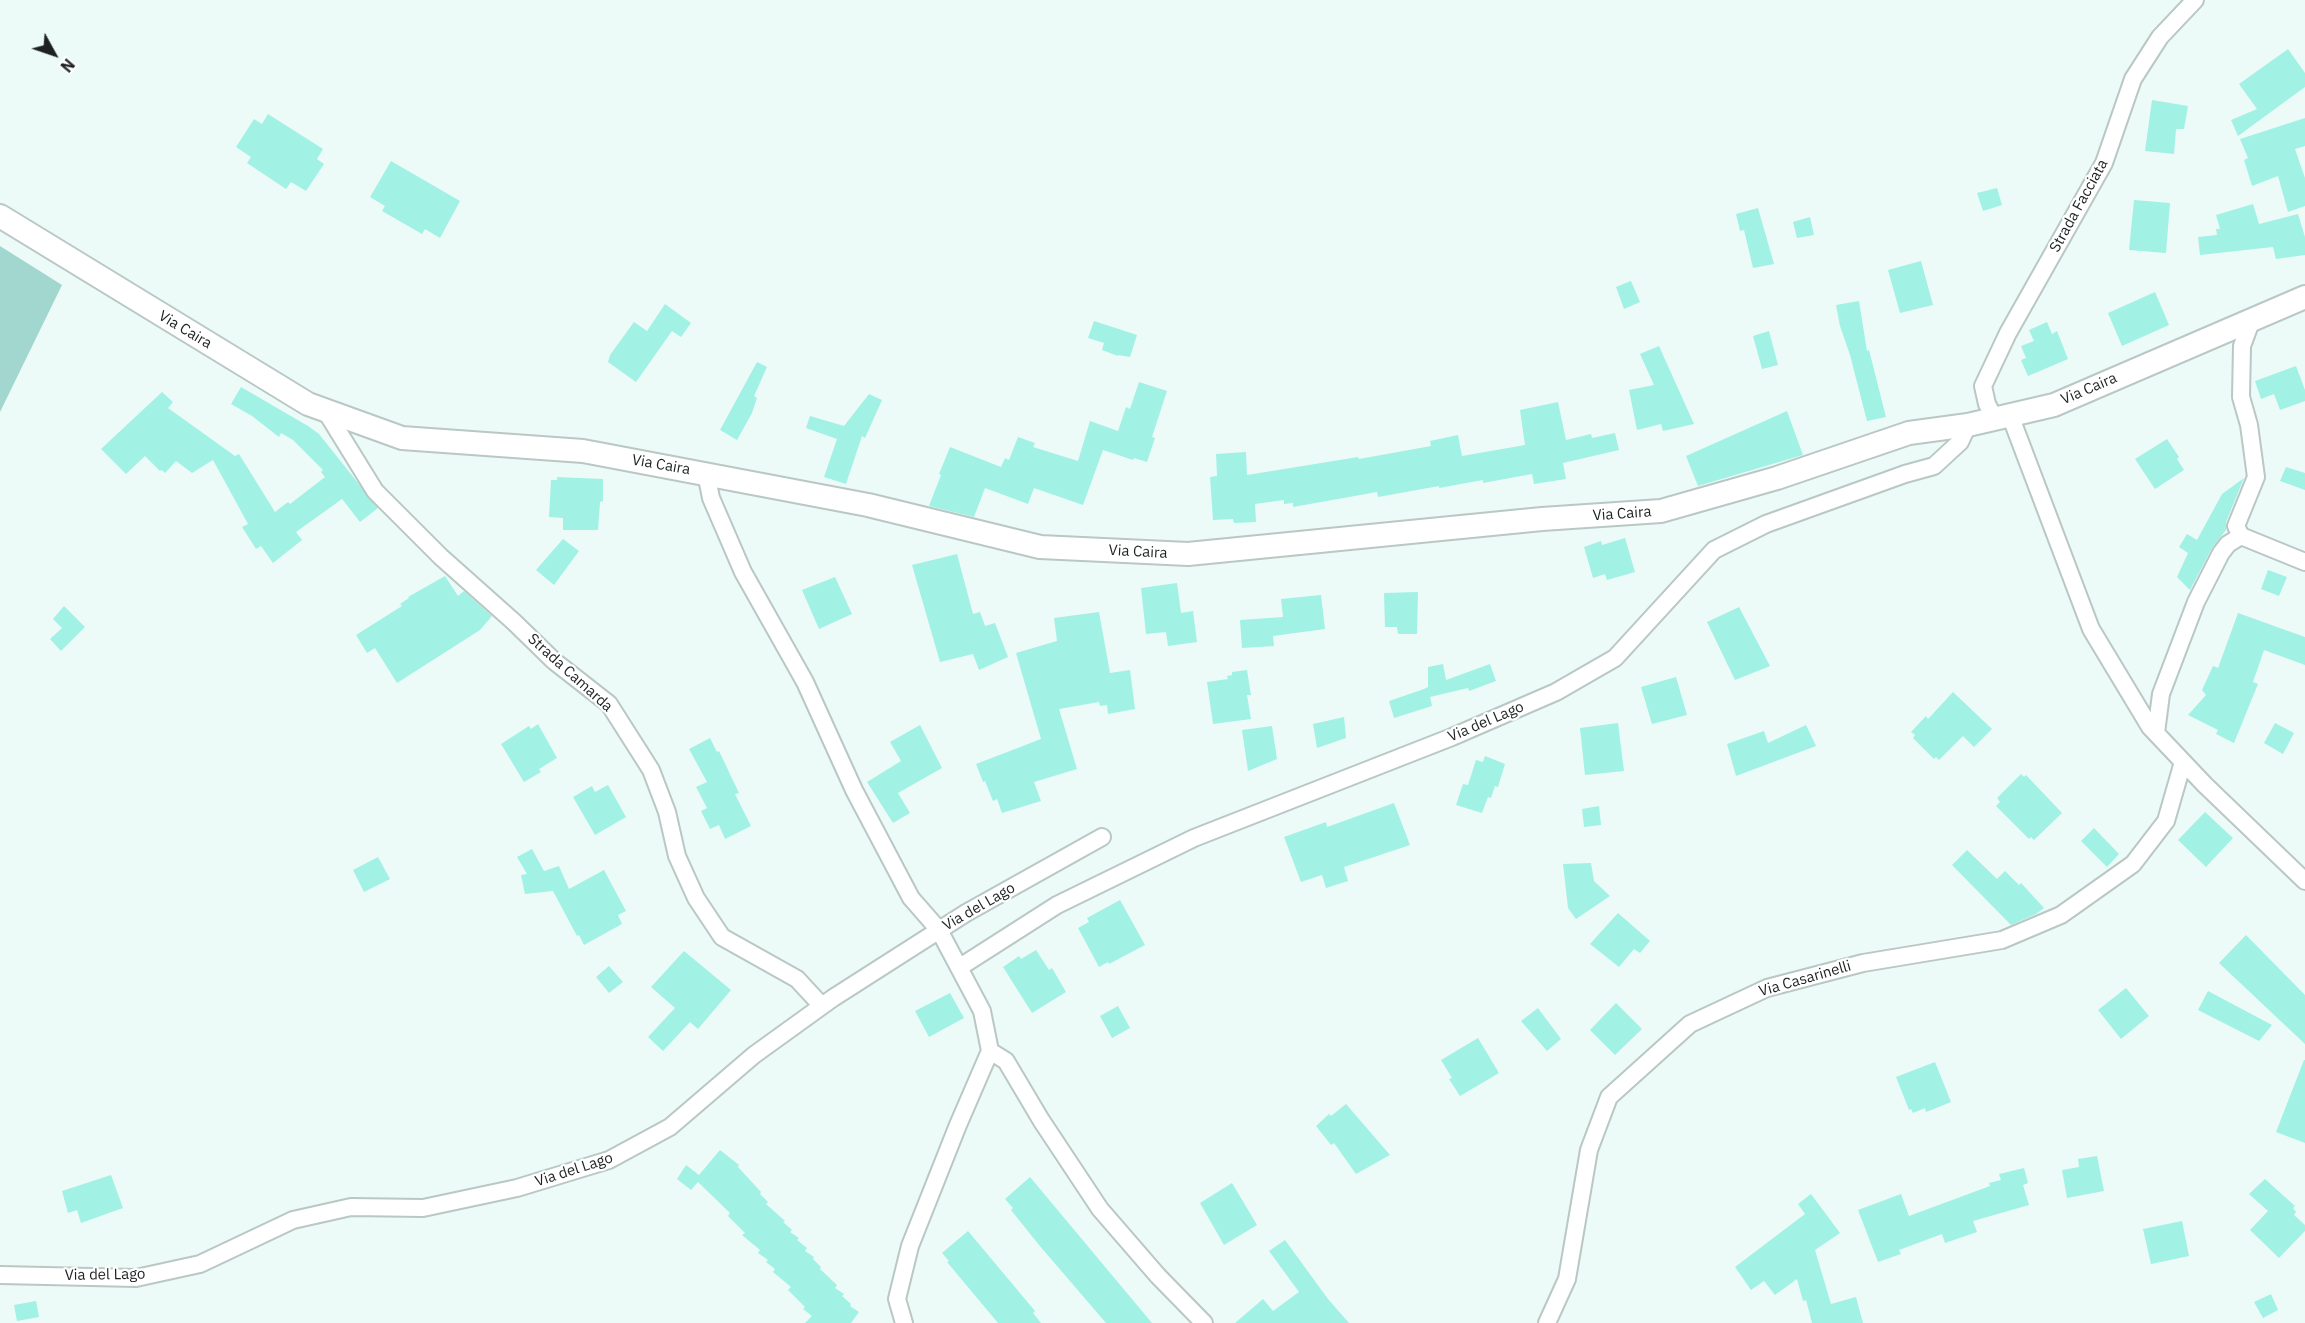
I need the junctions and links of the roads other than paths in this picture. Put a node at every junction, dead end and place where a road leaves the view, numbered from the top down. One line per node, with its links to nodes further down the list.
1 (2195, 0): 6 (street, Strada Facciata)
2 (0, 216): 5 (street, Via Caira)
3 (2305, 297): 4 (street, Via Caira)
4 (2252, 319): 6 (street, Via Caira); 9 (street)
5 (325, 411): 8 (street, Via Caira); 17 (street, Strada Camarda)
6 (2002, 417): 7 (street, Via Caira); 11 (street, Strada Facciata)
7 (1968, 425): 8 (street, Via Caira); 16 (street, Via del Lago)
8 (706, 473): 15 (street)
9 (2241, 536): 10 (street); 11 (street)
10 (2305, 562)
11 (2156, 733): 12 (street, Strada Facciata)
12 (2183, 762): 14 (street, Strada Facciata); 22 (street, Via Casarinelli)
13 (1102, 837): 15 (street, Via del Lago)
14 (2305, 881)
15 (939, 930): 16 (street); 17 (street, Via del Lago)
16 (960, 967): 18 (street)
17 (822, 1006): 19 (street, Via del Lago)
18 (990, 1051): 20 (street); 21 (street)
19 (0, 1275)
20 (904, 1323)
21 (1204, 1323)
22 (1546, 1323)

